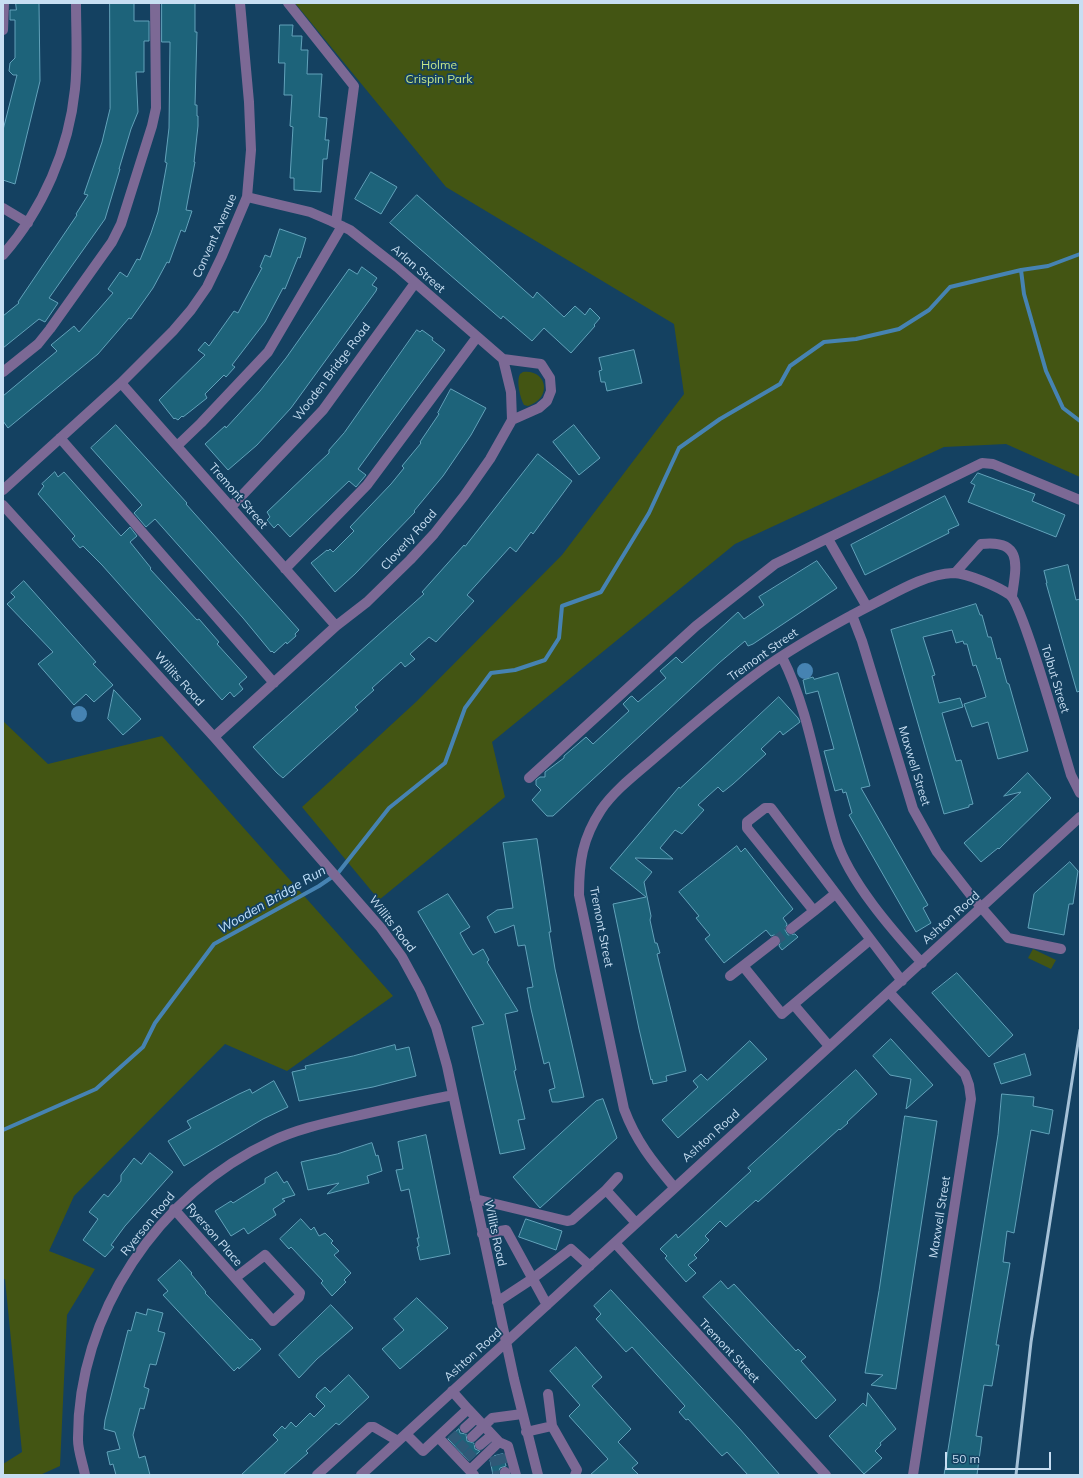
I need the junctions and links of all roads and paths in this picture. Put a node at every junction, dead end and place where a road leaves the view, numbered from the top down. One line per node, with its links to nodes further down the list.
1 (4, 3): 6 (street)
2 (76, 3): 9 (street)
3 (155, 3): 15 (street)
4 (240, 3): 7 (street, Convent Avenue)
5 (288, 3): 10 (street)
6 (3, 30)
7 (247, 197): 10 (street, Arlan Street); 16 (street, Convent Avenue)
8 (3, 208): 9 (street)
9 (28, 223): 11 (street)
10 (339, 225): 12 (street, Arlan Street); 19 (street)
11 (3, 255)
12 (415, 283): 13 (street, Arlan Street); 23 (street, Wooden Bridge Road)
13 (477, 337): 14 (street, Arlan Street); 25 (street)
14 (503, 359): 17 (street); 17 (street)
15 (3, 372)
16 (121, 383): 18 (street, Convent Avenue); 19 (street, Tremont Street)
17 (512, 420): 30 (street, Cloverly Road)
18 (60, 438): 20 (street, Convent Avenue); 32 (street)
19 (177, 446): 23 (street, Tremont Street)
20 (3, 490)
21 (1080, 500): 24 (street)
22 (3, 505): 33 (street, Willits Road)
23 (230, 507): 25 (street, Tremont Street)
24 (828, 539): 28 (street); 34 (street)
25 (285, 569): 30 (street, Tremont Street)
26 (955, 573): 27 (street); 27 (street, Tolbut Street); 28 (street)
27 (1012, 596): 35 (street, Tolbut Street)
28 (867, 607): 29 (street)
29 (852, 615): 31 (street, Tremont Street); 38 (street, Maxwell Street)
30 (336, 626): 32 (street, Cloverly Road)
31 (782, 657): 44 (street); 53 (street, Tremont Street)
32 (274, 684): 33 (street, Cloverly Road)
33 (214, 737): 51 (street, Willits Road)
34 (530, 778)
35 (1080, 793)
36 (1080, 817): 38 (street, Ashton Road)
37 (835, 894): 39 (street); 39 (street); 41 (street)
38 (982, 908): 43 (street, Maxwell Street); 44 (street, Ashton Road)
39 (814, 911): 40 (street)
40 (791, 928)
41 (870, 940): 47 (street); 49 (street)
42 (775, 941): 45 (street)
43 (1061, 948)
44 (922, 963): 47 (street, Ashton Road)
45 (743, 966): 46 (street); 49 (street)
46 (730, 976)
47 (902, 981): 48 (street, Ashton Road)
48 (889, 992): 50 (street, Ashton Road); 88 (street, Maxwell Street)
49 (794, 1005): 50 (street)
50 (830, 1046): 53 (street, Ashton Road)
51 (453, 1095): 55 (street, Willits Road); 56 (street, Ryerson Road)
52 (618, 1176): 54 (street)
53 (674, 1187): 57 (street, Ashton Road)
54 (606, 1190): 55 (street); 57 (street)
55 (475, 1199): 58 (street, Willits Road)
56 (174, 1209): 61 (street, Ryerson Place); 81 (street, Ryerson Road)
57 (636, 1223): 59 (street, Ashton Road)
58 (482, 1234): 62 (street); 63 (street, Willits Road)
59 (615, 1243): 60 (street, Ashton Road); 87 (street, Tremont Street)
60 (590, 1266): 62 (street); 64 (street, Ashton Road)
61 (235, 1278): 61 (street, Ryerson Place)
62 (532, 1279): 63 (street); 64 (street)
63 (497, 1302): 65 (street, Willits Road)
64 (548, 1305): 65 (street, Ashton Road)
65 (506, 1343): 66 (street, Ashton Road); 69 (street, Willits Road)
66 (452, 1391): 68 (street); 75 (street, Ashton Road)
67 (548, 1394): 72 (street)
68 (468, 1409): 70 (street); 76 (street)
69 (522, 1414): 71 (street); 74 (street, Willits Road)
70 (476, 1418): 71 (street); 73 (street)
71 (484, 1426): 77 (street); 79 (street)
72 (552, 1426): 74 (street); 86 (street)
73 (465, 1428)
74 (526, 1432): 85 (street, Willits Road)
75 (402, 1437): 76 (street); 82 (street); 83 (street, Ashton Road)
76 (438, 1437): 80 (street)
77 (472, 1437)
78 (480, 1445): 79 (street)
79 (496, 1448): 80 (street); 84 (street)
80 (472, 1473)
81 (86, 1475)
82 (317, 1475)
83 (361, 1475)
84 (516, 1475)
85 (538, 1475)
86 (575, 1475)
87 (826, 1475)
88 (913, 1475)

